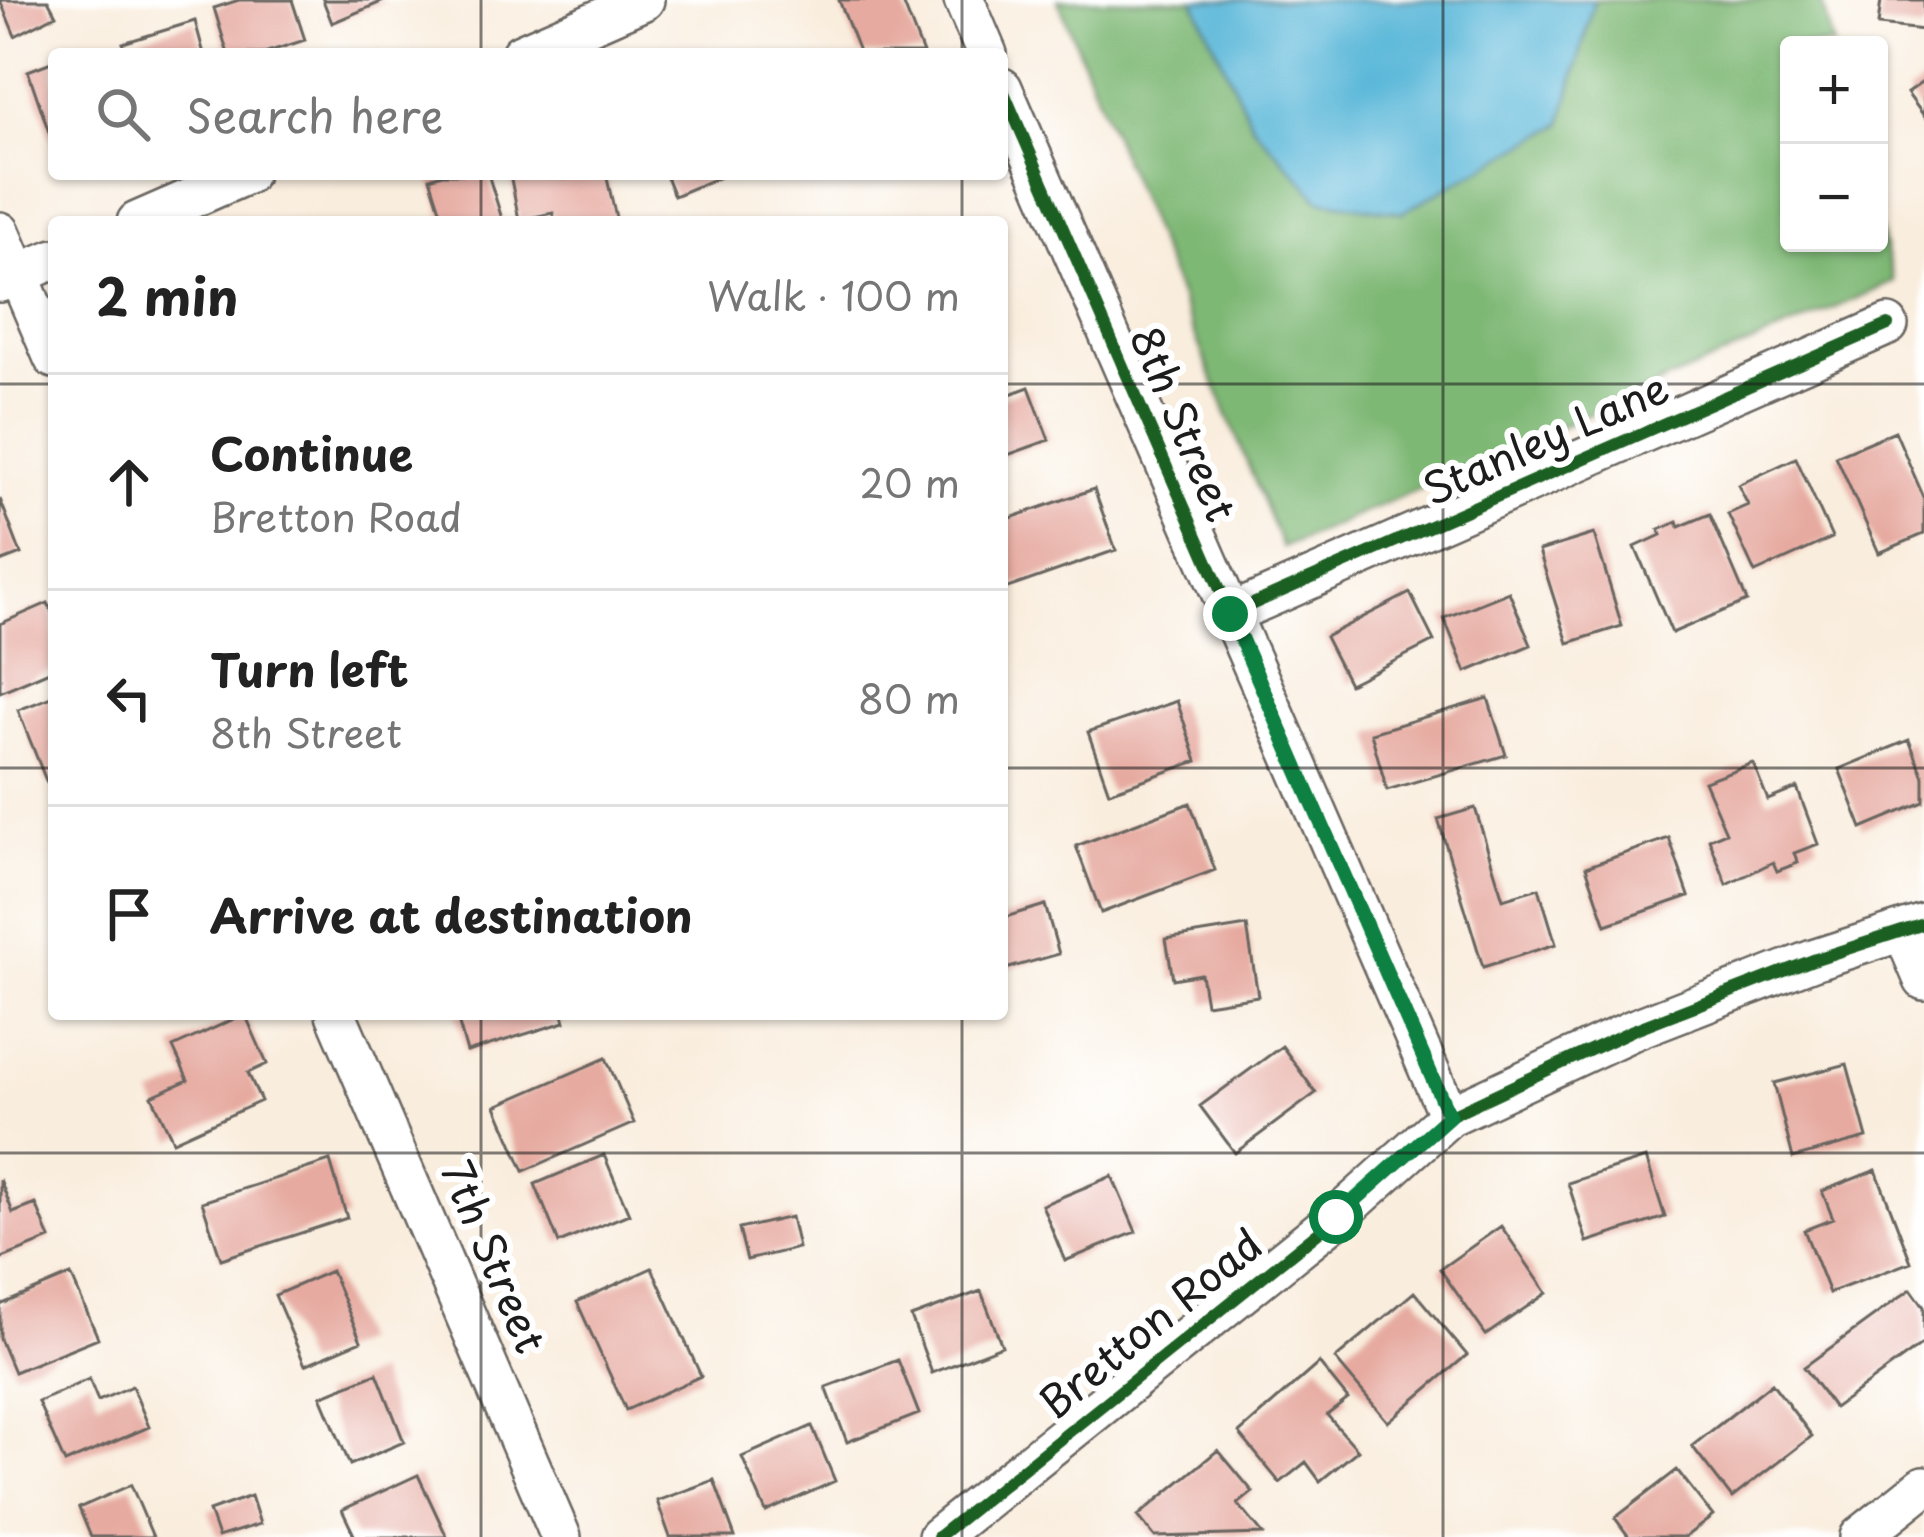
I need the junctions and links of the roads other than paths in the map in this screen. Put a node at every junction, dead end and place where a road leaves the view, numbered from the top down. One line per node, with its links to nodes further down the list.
1 (644, 0): 3 (street)
2 (964, 0): 4 (street)
3 (535, 48)
4 (985, 48)
5 (1008, 102): 12 (street, 8th Street)
6 (233, 180): 7 (street)
7 (151, 216)
8 (0, 232): 9 (street)
9 (24, 272): 11 (street)
10 (1888, 325): 12 (street, Stanley Lane)
11 (48, 341)
12 (1230, 614): 16 (street, 8th Street)
13 (1914, 929): 14 (street); 16 (street, Bretton Road)
14 (1924, 980)
15 (339, 1020): 18 (street, 7th Street)
16 (1449, 1116): 19 (street, Bretton Road)
17 (1924, 1486): 20 (street)
18 (561, 1537)
19 (938, 1537)
20 (1860, 1537)

